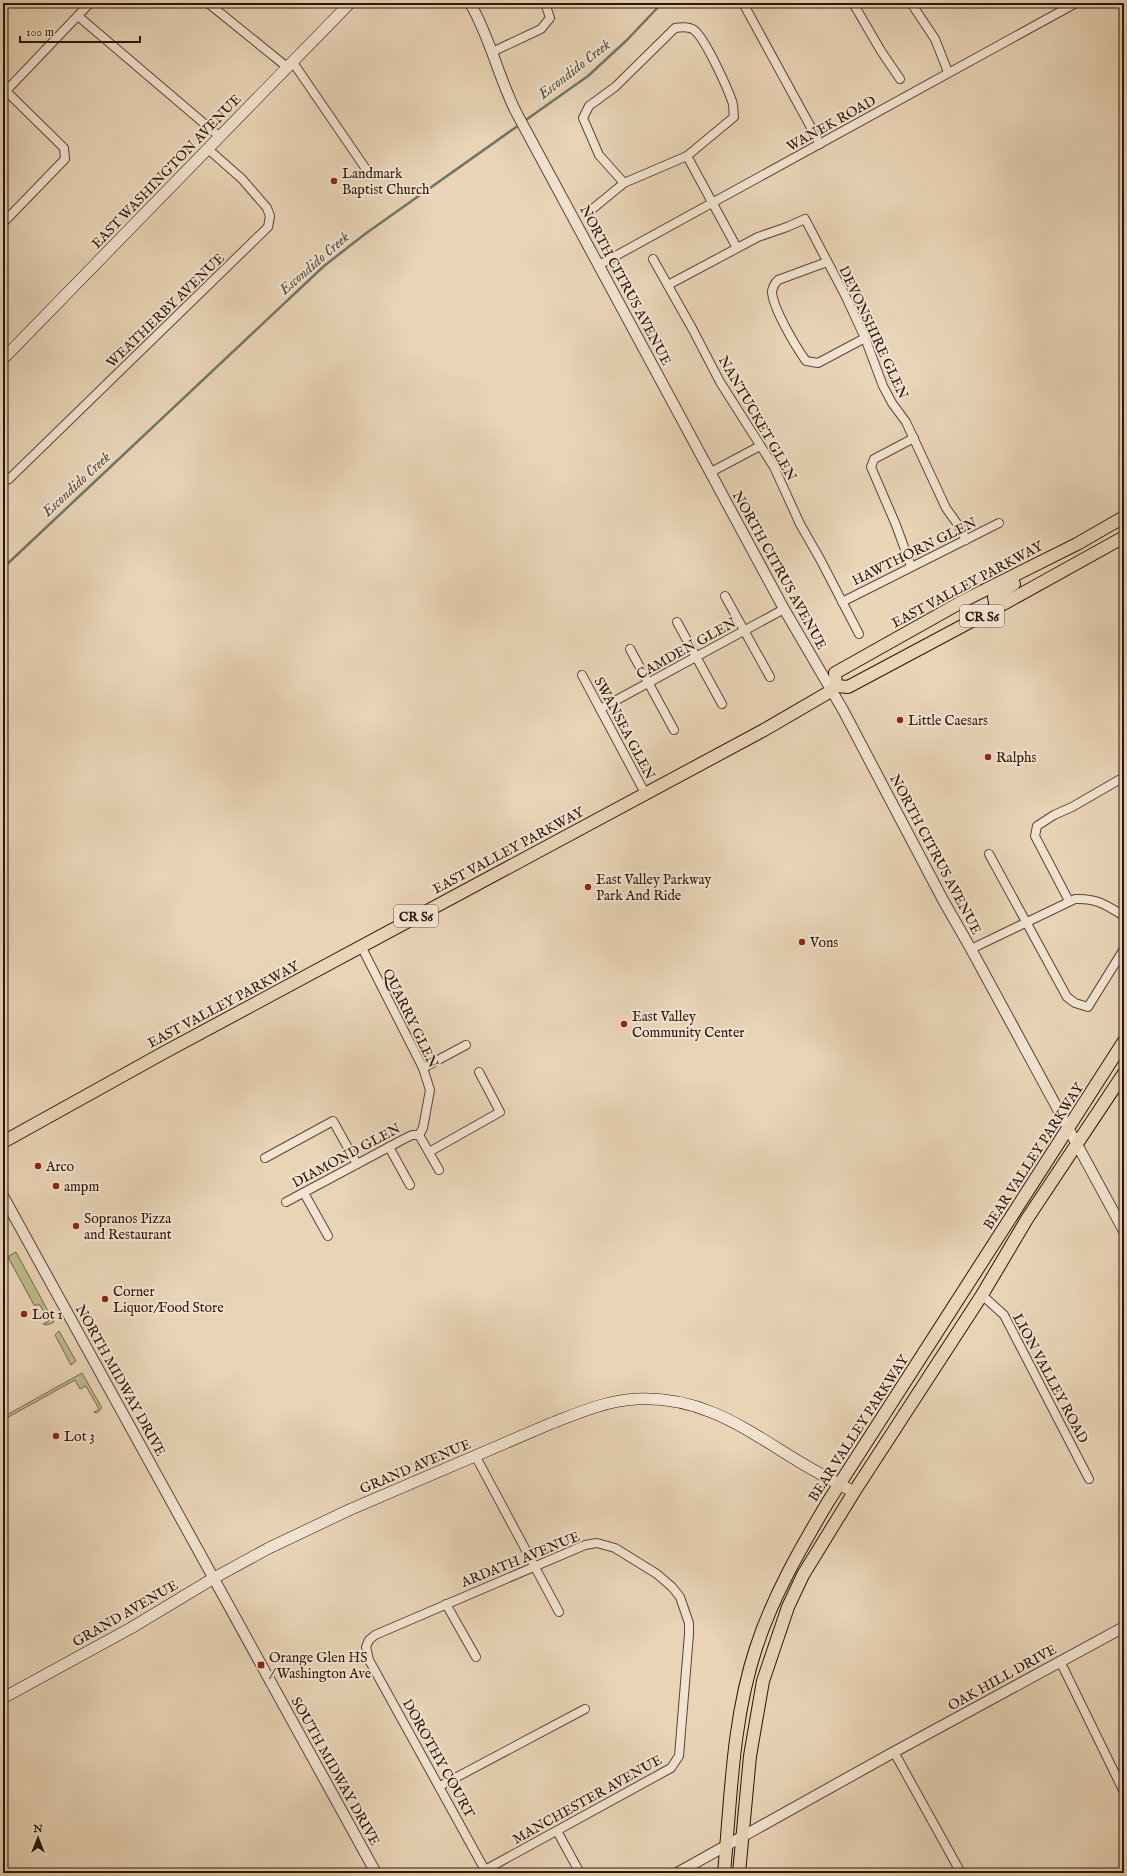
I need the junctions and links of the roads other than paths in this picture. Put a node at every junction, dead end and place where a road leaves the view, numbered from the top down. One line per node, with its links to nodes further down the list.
1 (90, 3): 10 (street)
2 (350, 3): 12 (main road, EAST WASHINGTON AVENUE)
3 (470, 3): 11 (street, NORTH CITRUS AVENUE)
4 (545, 3): 11 (street)
5 (743, 3): 17 (street)
6 (853, 3): 14 (street)
7 (910, 3): 13 (street)
8 (1076, 3): 13 (street, WANEK ROAD)
9 (213, 4): 12 (street)
10 (78, 16): 15 (street); 16 (street)
11 (492, 52): 28 (street, NORTH CITRUS AVENUE)
12 (289, 64): 16 (main road, EAST WASHINGTON AVENUE); 20 (street)
13 (948, 72): 17 (street, WANEK ROAD)
14 (900, 79)
15 (4, 92): 24 (street)
16 (220, 137): 18 (main road, EAST WASHINGTON AVENUE)
17 (820, 144): 22 (street, WANEK ROAD)
18 (208, 149): 31 (main road, EAST WASHINGTON AVENUE); 35 (street, WEATHERBY AVENUE)
19 (687, 156): 21 (street); 21 (street); 22 (street)
20 (368, 172)
21 (624, 183): 23 (street)
22 (712, 203): 25 (street); 28 (street, WANEK ROAD)
23 (590, 211)
24 (3, 223)
25 (737, 248): 27 (street, DEVONSHIRE GLEN); 29 (street)
26 (653, 259): 29 (street, NANTUCKET GLEN)
27 (827, 262): 30 (street, DEVONSHIRE GLEN); 30 (street)
28 (599, 266): 34 (street, NORTH CITRUS AVENUE)
29 (668, 285): 33 (street, NANTUCKET GLEN)
30 (865, 338): 32 (street, DEVONSHIRE GLEN)
31 (3, 359)
32 (914, 438): 39 (street, DEVONSHIRE GLEN); 40 (street)
33 (760, 446): 34 (street); 43 (street, NANTUCKET GLEN)
34 (711, 472): 45 (street, NORTH CITRUS AVENUE)
35 (3, 481)
36 (1124, 517): 41 (main road, EAST VALLEY PARKWAY / CR S6)
37 (999, 523): 39 (street, HAWTHORN GLEN)
38 (1124, 537): 44 (main road, EAST VALLEY PARKWAY / CR S6)
39 (966, 540): 40 (street, HAWTHORN GLEN)
40 (911, 566): 43 (street, HAWTHORN GLEN)
41 (1030, 568): 44 (main road); 54 (main road, EAST VALLEY PARKWAY / CR S6)
42 (726, 596): 47 (street)
43 (842, 602): 48 (street, NANTUCKET GLEN)
44 (996, 608): 54 (main road, EAST VALLEY PARKWAY / CR S6)
45 (784, 609): 47 (street, CAMDEN GLEN); 54 (street, NORTH CITRUS AVENUE)
46 (677, 622): 50 (street)
47 (744, 630): 50 (street, CAMDEN GLEN); 52 (street)
48 (859, 634)
49 (630, 649): 53 (street)
50 (696, 657): 53 (street, CAMDEN GLEN); 55 (street)
51 (582, 675): 56 (street, SWANSEA GLEN)
52 (770, 677)
53 (649, 683): 56 (street, CAMDEN GLEN); 57 (street)
54 (834, 689): 59 (main road, EAST VALLEY PARKWAY / CR S6); 65 (street, NORTH CITRUS AVENUE)
55 (722, 704)
56 (600, 710): 59 (street, SWANSEA GLEN)
57 (674, 730)
58 (1124, 777): 61 (street)
59 (645, 793): 64 (main road, EAST VALLEY PARKWAY / CR S6)
60 (989, 854): 63 (street)
61 (1069, 901): 62 (street); 63 (street)
62 (1124, 916)
63 (1027, 923): 65 (street); 66 (street)
64 (361, 946): 69 (street, QUARRY GLEN); 74 (main road, EAST VALLEY PARKWAY / CR S6)
65 (971, 949): 72 (street, NORTH CITRUS AVENUE)
66 (1124, 949)
67 (1124, 1041): 72 (main road, BEAR VALLEY PARKWAY)
68 (466, 1045): 69 (street)
69 (423, 1068): 73 (street, QUARRY GLEN)
70 (479, 1072): 77 (street)
71 (1124, 1074): 75 (main road)
72 (1068, 1130): 75 (street, NORTH CITRUS AVENUE); 90 (main road, BEAR VALLEY PARKWAY)
73 (419, 1135): 76 (street, DIAMOND GLEN); 77 (street)
74 (3, 1142)
75 (1077, 1145): 85 (street, NORTH CITRUS AVENUE); 87 (main road)
76 (389, 1147): 79 (street, DIAMOND GLEN); 81 (street)
77 (429, 1152): 80 (street)
78 (265, 1158): 79 (street)
79 (357, 1164): 82 (street, DIAMOND GLEN)
80 (439, 1170)
81 (410, 1185)
82 (304, 1193): 84 (street, DIAMOND GLEN); 86 (street)
83 (3, 1196): 93 (street, NORTH MIDWAY DRIVE)
84 (286, 1202)
85 (1124, 1231)
86 (328, 1236)
87 (982, 1295): 89 (street, LION VALLEY ROAD); 91 (main road)
88 (476, 1457): 90 (main road, GRAND AVENUE); 92 (street); 93 (main road, GRAND AVENUE)
89 (1089, 1479)
90 (840, 1484): 91 (main road, GRAND AVENUE); 108 (main road, BEAR VALLEY PARKWAY)
91 (854, 1492): 107 (main road)
92 (534, 1566): 94 (street, ARDATH AVENUE); 95 (street); 97 (street, ARDATH AVENUE)
93 (214, 1578): 101 (main road, GRAND AVENUE); 110 (street, SOUTH MIDWAY DRIVE)
94 (446, 1604): 98 (street); 99 (street, ARDATH AVENUE)
95 (559, 1612)
96 (1124, 1627): 100 (street, OAK HILL DRIVE)
97 (689, 1634): 106 (street, MANCHESTER AVENUE)
98 (476, 1657)
99 (369, 1660): 104 (street, DOROTHY COURT)
100 (1060, 1661): 103 (street, OAK HILL DRIVE); 105 (street)
101 (3, 1698)
102 (585, 1709): 104 (street)
103 (894, 1752): 107 (street, OAK HILL DRIVE); 115 (street)
104 (440, 1786): 109 (street, DOROTHY COURT)
105 (1124, 1792)
106 (557, 1831): 109 (street, MANCHESTER AVENUE); 111 (street)
107 (742, 1837): 108 (street, OAK HILL DRIVE); 114 (main road)
108 (727, 1846): 112 (street, OAK HILL DRIVE); 113 (main road, BEAR VALLEY PARKWAY)
109 (482, 1871)
110 (376, 1873)
111 (580, 1873)
112 (677, 1873)
113 (724, 1873)
114 (739, 1873)
115 (961, 1873)

